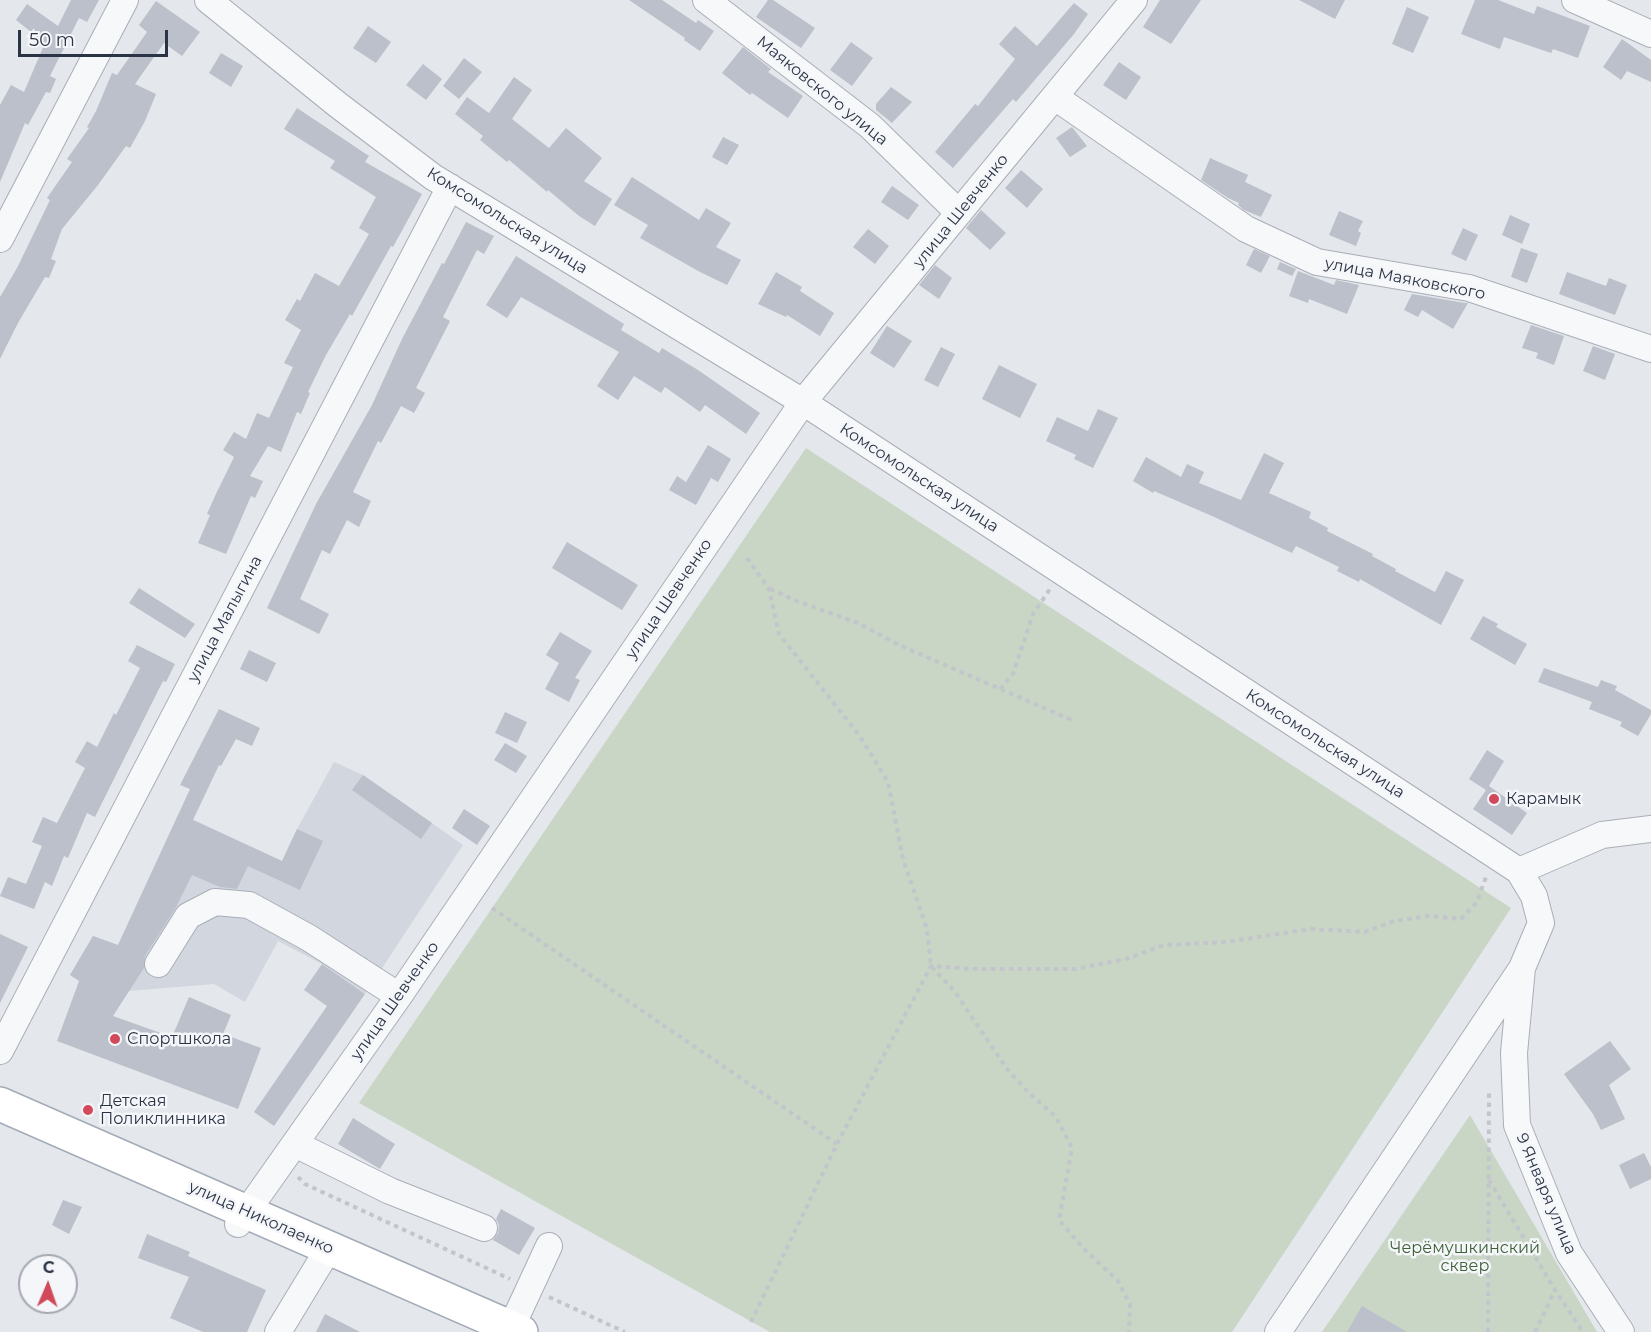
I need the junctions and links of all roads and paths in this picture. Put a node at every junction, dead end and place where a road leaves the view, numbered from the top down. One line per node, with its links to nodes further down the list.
1 (125, 0): 10 (street)
2 (208, 0): 8 (street, Комсомольская улица)
3 (706, 0): 9 (street, Маяковского улица)
4 (1134, 0): 7 (street, улица Шевченко)
5 (1575, 0): 6 (street)
6 (1651, 34)
7 (1054, 97): 9 (street, улица Шевченко); 11 (street, улица Маяковского)
8 (450, 187): 12 (street, Комсомольская улица); 26 (street, улица Малыгина)
9 (959, 213): 12 (street, улица Шевченко)
10 (0, 238)
11 (1651, 350)
12 (804, 402): 19 (street, Комсомольская улица); 25 (street, улица Шевченко)
13 (747, 558): 15 (path)
14 (1053, 585): 16 (path)
15 (769, 589): 16 (path); 23 (path)
16 (1000, 689): 17 (path)
17 (1074, 721)
18 (1651, 830): 19 (street)
19 (1519, 871): 24 (street, 9 Января улица)
20 (1487, 874): 23 (path)
21 (492, 908): 30 (path)
22 (158, 964): 25 (street)
23 (931, 966): 30 (path); 43 (path)
24 (1522, 968): 44 (street); 48 (street, 9 Января улица)
25 (399, 996): 31 (street, улица Шевченко)
26 (0, 1051)
27 (1488, 1090): 32 (path)
28 (0, 1104): 33 (main road, улица Николаенко)
29 (0, 1119): 33 (main road, улица Николаенко)
30 (837, 1144): 39 (path)
31 (289, 1151): 33 (street, улица Шевченко); 34 (street); 37 (path)
32 (1488, 1180): 38 (path); 45 (path)
33 (242, 1218): 36 (main road, улица Николаенко)
34 (484, 1228)
35 (549, 1246): 37 (street)
36 (325, 1254): 40 (main road, улица Николаенко); 41 (street)
37 (529, 1288): 40 (street); 42 (path)
38 (1555, 1290): 46 (path); 47 (path)
39 (751, 1322)
40 (507, 1331)
41 (278, 1332)
42 (625, 1332)
43 (1129, 1332)
44 (1278, 1332)
45 (1488, 1332)
46 (1535, 1332)
47 (1583, 1332)
48 (1621, 1332)

